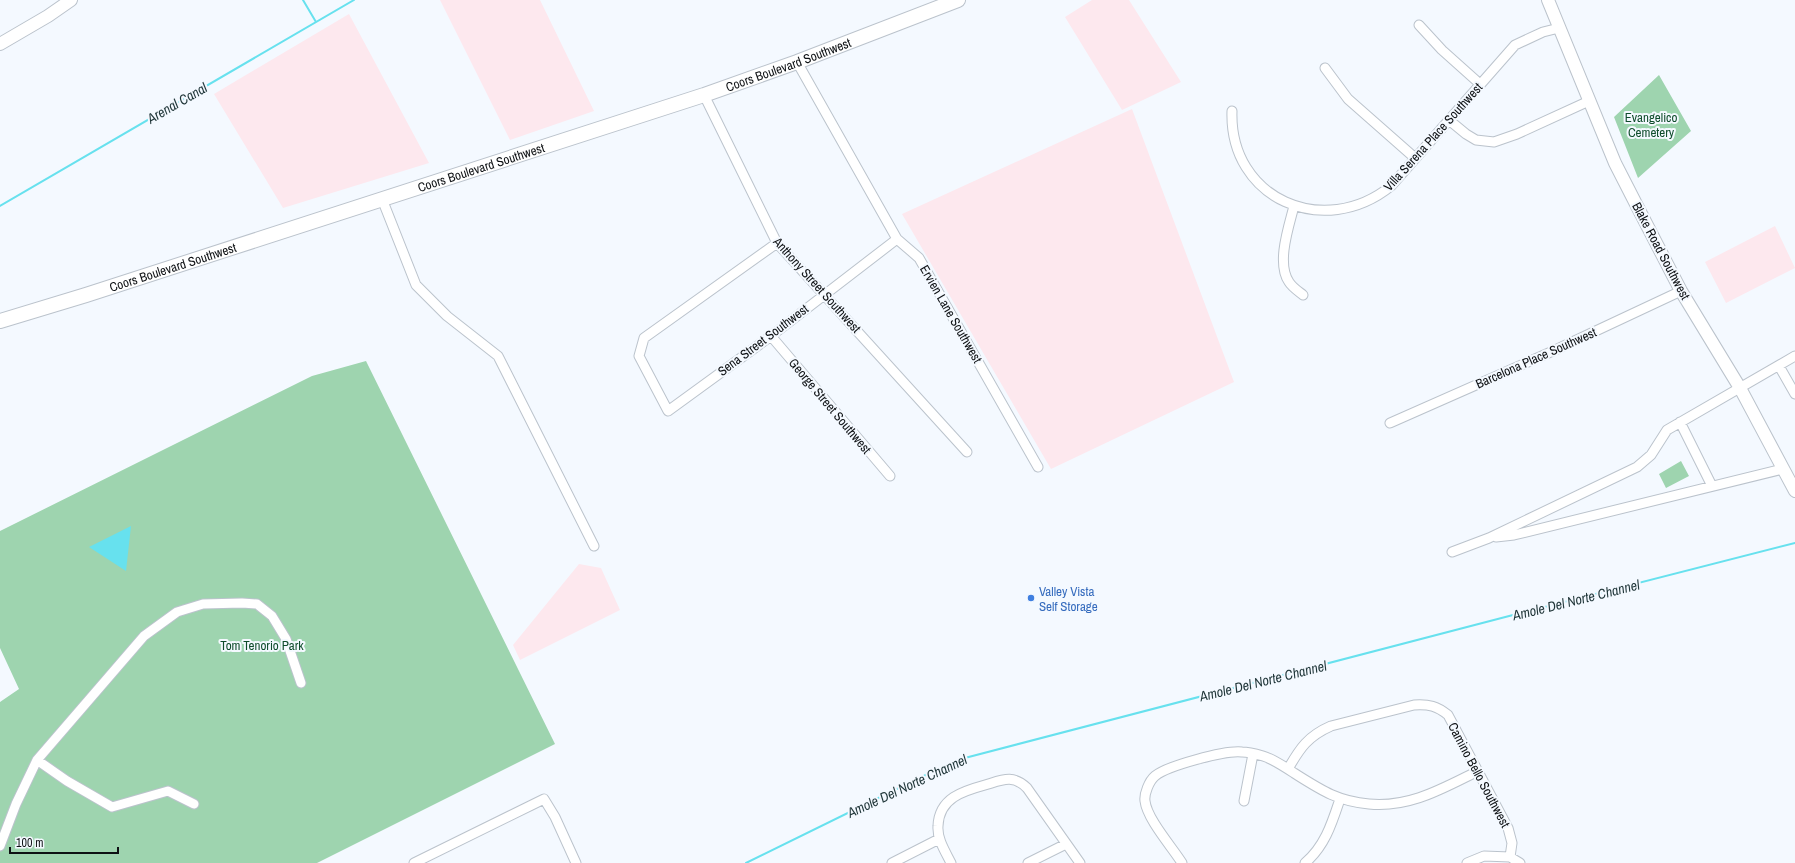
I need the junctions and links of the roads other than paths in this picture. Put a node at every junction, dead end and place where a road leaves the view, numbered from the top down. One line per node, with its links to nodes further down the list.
1 (71, 0): 6 (main road)
2 (958, 0): 7 (main road, Coors Boulevard Southwest)
3 (1548, 0): 5 (main road, Blake Road Southwest)
4 (1419, 25): 9 (street)
5 (1559, 28): 9 (street, Villa Serena Place Southwest); 11 (main road, Blake Road Southwest)
6 (0, 44)
7 (797, 62): 10 (main road, Coors Boulevard Southwest); 17 (street, Ervien Lane Southwest)
8 (1326, 68): 14 (street)
9 (1480, 84): 13 (street, Villa Serena Place Southwest)
10 (704, 95): 15 (main road, Coors Boulevard Southwest); 18 (street, Anthony Street Southwest)
11 (1589, 102): 13 (street); 19 (main road, Blake Road Southwest)
12 (1232, 110): 16 (street, Villa Serena Place Southwest)
13 (1449, 120): 14 (street, Villa Serena Place Southwest)
14 (1416, 158): 16 (street, Villa Serena Place Southwest)
15 (382, 199): 22 (main road, Coors Boulevard Southwest); 37 (street)
16 (1294, 206): 21 (street)
17 (896, 239): 20 (street, Sena Street Southwest); 31 (street, Ervien Lane Southwest)
18 (777, 243): 20 (street, Anthony Street Southwest); 23 (street, Sena Street Southwest)
19 (1682, 291): 26 (main road, Blake Road Southwest); 29 (street, Barcelona Place Southwest)
20 (824, 294): 23 (street, Sena Street Southwest); 30 (street, Anthony Street Southwest)
21 (1303, 295)
22 (0, 321)
23 (771, 336): 33 (street, George Street Southwest)
24 (1795, 356): 25 (street)
25 (1779, 366): 26 (street); 27 (street)
26 (1740, 388): 28 (street); 32 (main road, Blake Road Southwest)
27 (1795, 394)
28 (1680, 422): 34 (street); 36 (street)
29 (1390, 423)
30 (967, 452)
31 (1038, 467)
32 (1783, 469): 34 (street); 35 (main road, Blake Road Southwest)
33 (890, 476)
34 (1712, 486): 36 (street)
35 (1795, 491)
36 (1489, 538): 38 (street)
37 (594, 546)
38 (1452, 552)
39 (302, 683): 41 (street)
40 (1254, 754): 42 (street); 45 (street); 57 (street)
41 (37, 760): 46 (street); 49 (street)
42 (1288, 769): 43 (street, Camino Bello Southwest); 44 (street)
43 (1478, 771): 44 (street); 50 (street, Camino Bello Southwest)
44 (1340, 799): 58 (street)
45 (1244, 800)
46 (194, 804)
47 (939, 839): 48 (street); 53 (street); 54 (street)
48 (1066, 844): 55 (street); 56 (street)
49 (0, 846)
50 (1510, 857): 59 (street); 60 (street)
51 (414, 863): 52 (street)
52 (576, 863)
53 (892, 863)
54 (951, 863)
55 (1028, 863)
56 (1080, 863)
57 (1182, 863)
58 (1305, 863)
59 (1467, 863)
60 (1520, 863)

